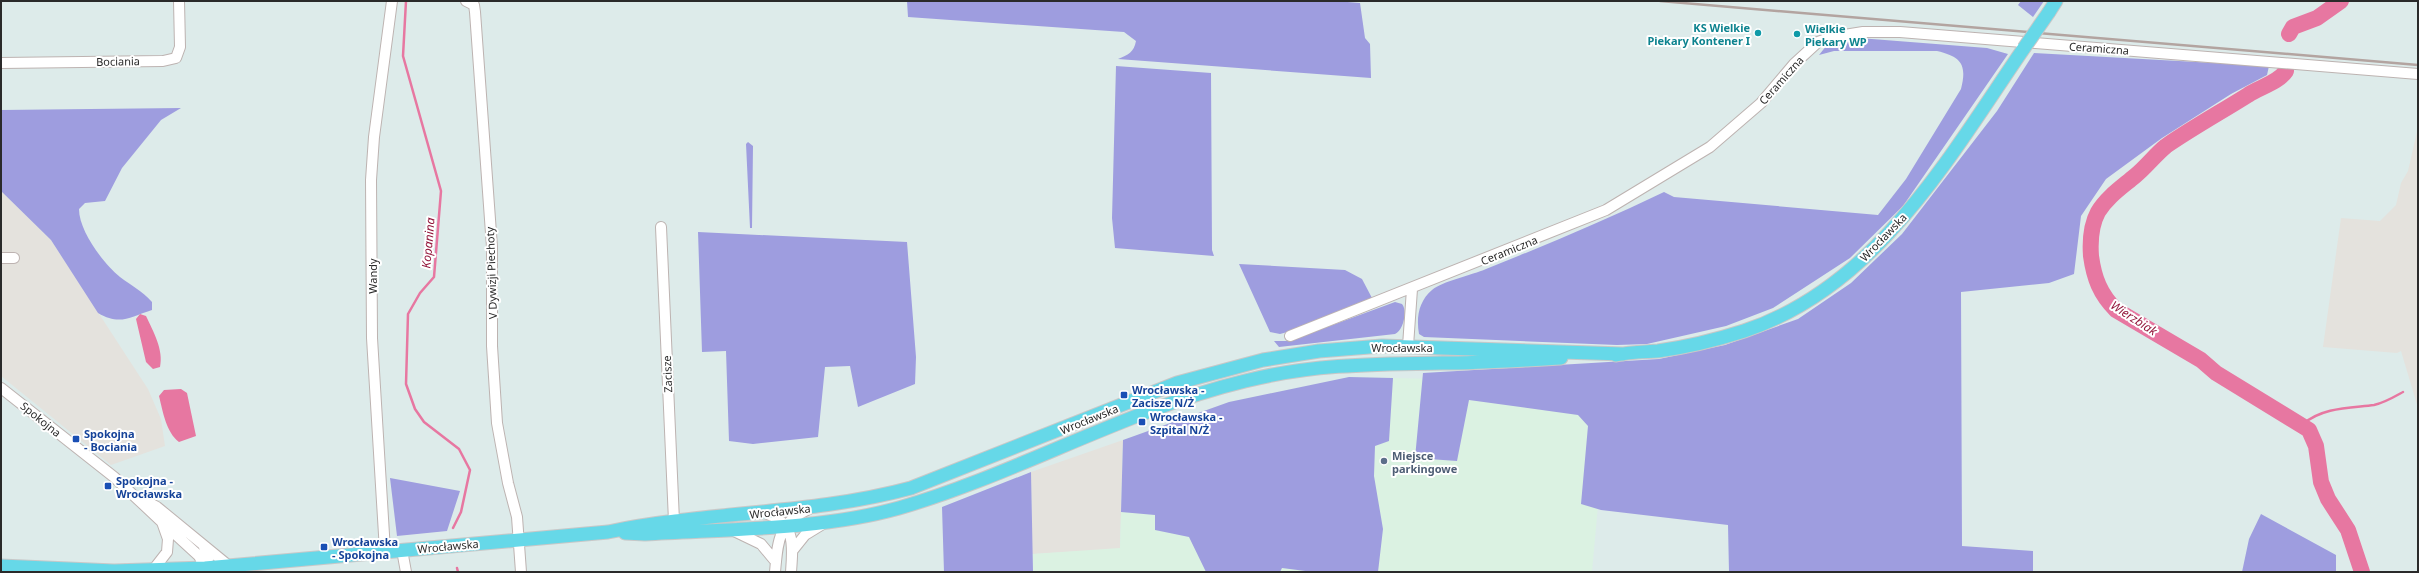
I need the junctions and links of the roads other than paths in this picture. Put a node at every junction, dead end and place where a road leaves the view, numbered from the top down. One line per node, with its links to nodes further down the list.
1 (180, 1): 5 (street, Bociania)
2 (392, 1): 28 (street, Wandy)
3 (2056, 1): 13 (main road, Wrocławska, bridge)
4 (472, 2): 24 (street, V Dywizji Piechoty)
5 (1, 62)
6 (2418, 74): 10 (street, Ceramiczna)
7 (661, 226): 18 (street, Zacisze)
8 (1, 258): 9 (street)
9 (14, 258)
10 (1412, 289): 11 (street, Ceramiczna); 12 (street)
11 (1290, 336)
12 (1408, 346): 13 (main road, Wrocławska); 16 (main road, Wrocławska)
13 (1623, 354): 19 (main road, Wrocławska)
14 (1, 388): 15 (street, Spokojna)
15 (137, 496): 20 (street, Spokojna); 25 (street, Spokojna)
16 (813, 508): 17 (main road, Wrocławska); 21 (street)
17 (764, 513): 18 (main road, Wrocławska); 21 (street)
18 (674, 521): 23 (main road, Wrocławska)
19 (830, 521): 21 (main road, Wrocławska); 27 (street)
20 (162, 522): 31 (street, Spokojna); 33 (street, Spokojna)
21 (785, 525): 22 (main road, Wrocławska); 27 (street); 30 (street)
22 (730, 529): 23 (main road, Wrocławska); 30 (street)
23 (608, 532): 24 (main road, Wrocławska)
24 (520, 540): 26 (main road, Wrocławska); 36 (street, V Dywizji Piechoty)
25 (200, 542): 31 (street, Spokojna); 32 (street, Spokojna)
26 (402, 550): 28 (main road, Wrocławska); 35 (street)
27 (793, 550): 37 (street)
28 (385, 551): 32 (main road, Wrocławska)
29 (1, 566): 34 (main road, Wrocławska)
30 (776, 567)
31 (205, 568): 32 (main road, Wrocławska); 33 (main road, Wrocławska)
32 (230, 569)
33 (154, 570): 34 (main road, Wrocławska)
34 (114, 571)
35 (406, 572)
36 (521, 572)
37 (790, 572)

